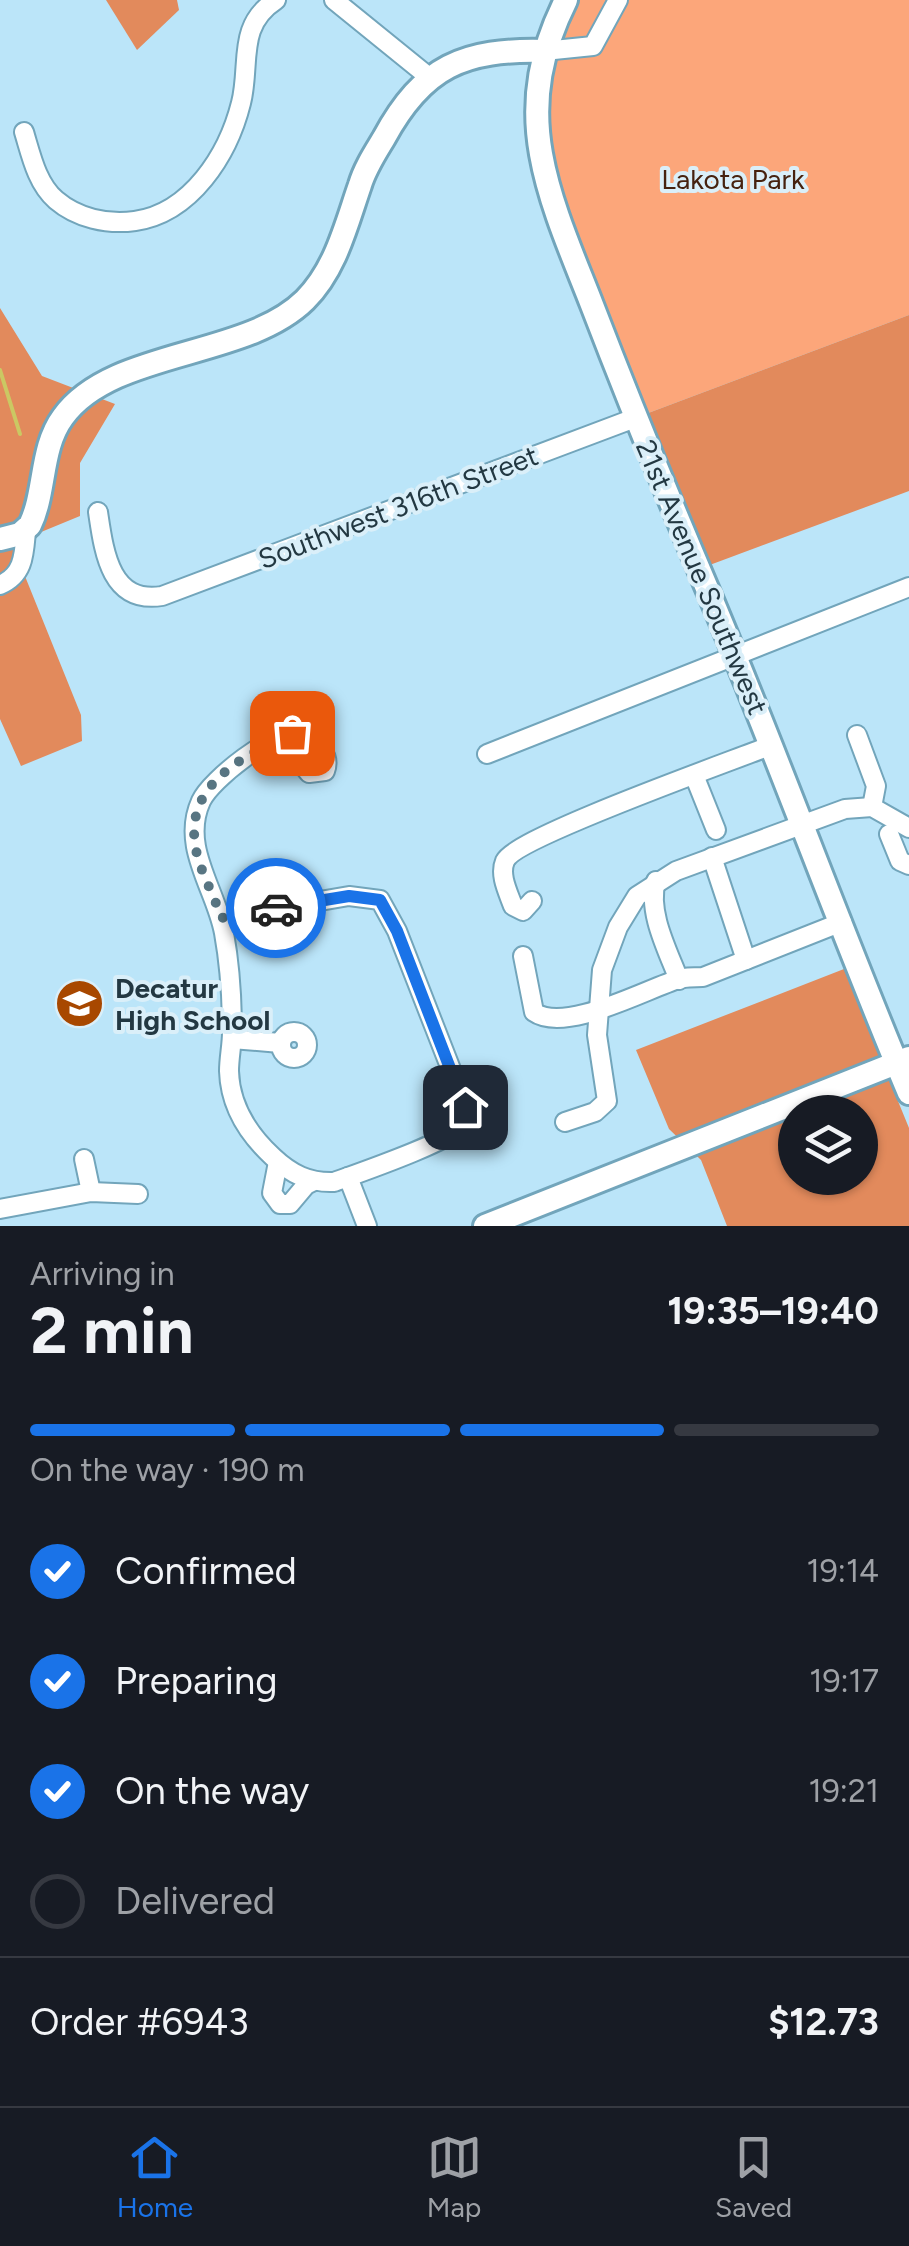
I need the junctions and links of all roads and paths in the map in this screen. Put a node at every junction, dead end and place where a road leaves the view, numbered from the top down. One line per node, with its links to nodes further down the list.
1 (276, 0): 7 (street)
2 (334, 0): 6 (street)
3 (566, 0): 5 (main road, 21st Avenue Southwest)
4 (618, 0): 5 (street)
5 (544, 51): 6 (main road); 8 (main road, 21st Avenue Southwest)
6 (430, 76): 10 (main road)
7 (24, 132)
8 (635, 418): 9 (street, Southwest 316th Street); 14 (main road, 21st Avenue Southwest)
9 (98, 512)
10 (26, 531): 11 (main road); 12 (street)
11 (0, 539)
12 (0, 584)
13 (909, 587): 14 (street)
14 (735, 656): 17 (main road, 21st Avenue Southwest); 18 (street)
15 (857, 735): 20 (street)
16 (281, 738): 29 (street)
17 (772, 745): 19 (street); 21 (main road, 21st Avenue Southwest)
18 (487, 754)
19 (694, 775): 23 (street); 28 (street)
20 (872, 807): 21 (street); 22 (street)
21 (803, 824): 25 (street); 30 (main road, 21st Avenue Southwest)
22 (909, 828)
23 (716, 830)
24 (889, 834): 26 (street)
25 (712, 857): 27 (street); 32 (street)
26 (909, 865)
27 (656, 881): 33 (street); 34 (street)
28 (532, 901)
29 (221, 918): 35 (street); 42 (street)
30 (842, 922): 32 (street); 37 (main road, 21st Avenue Southwest)
31 (522, 956): 34 (street)
32 (746, 960): 33 (street)
33 (679, 980): 34 (street)
34 (599, 1012): 39 (street)
35 (232, 1039): 36 (street); 41 (street)
36 (280, 1043)
37 (903, 1060): 38 (main road, 21st Avenue Southwest); 48 (main road)
38 (909, 1092)
39 (565, 1122)
40 (84, 1160): 44 (street)
41 (285, 1167): 43 (street); 43 (street)
42 (348, 1177): 43 (street); 47 (street)
43 (314, 1181)
44 (91, 1192): 45 (street); 46 (street)
45 (138, 1194)
46 (0, 1209)
47 (367, 1226)
48 (485, 1226)

